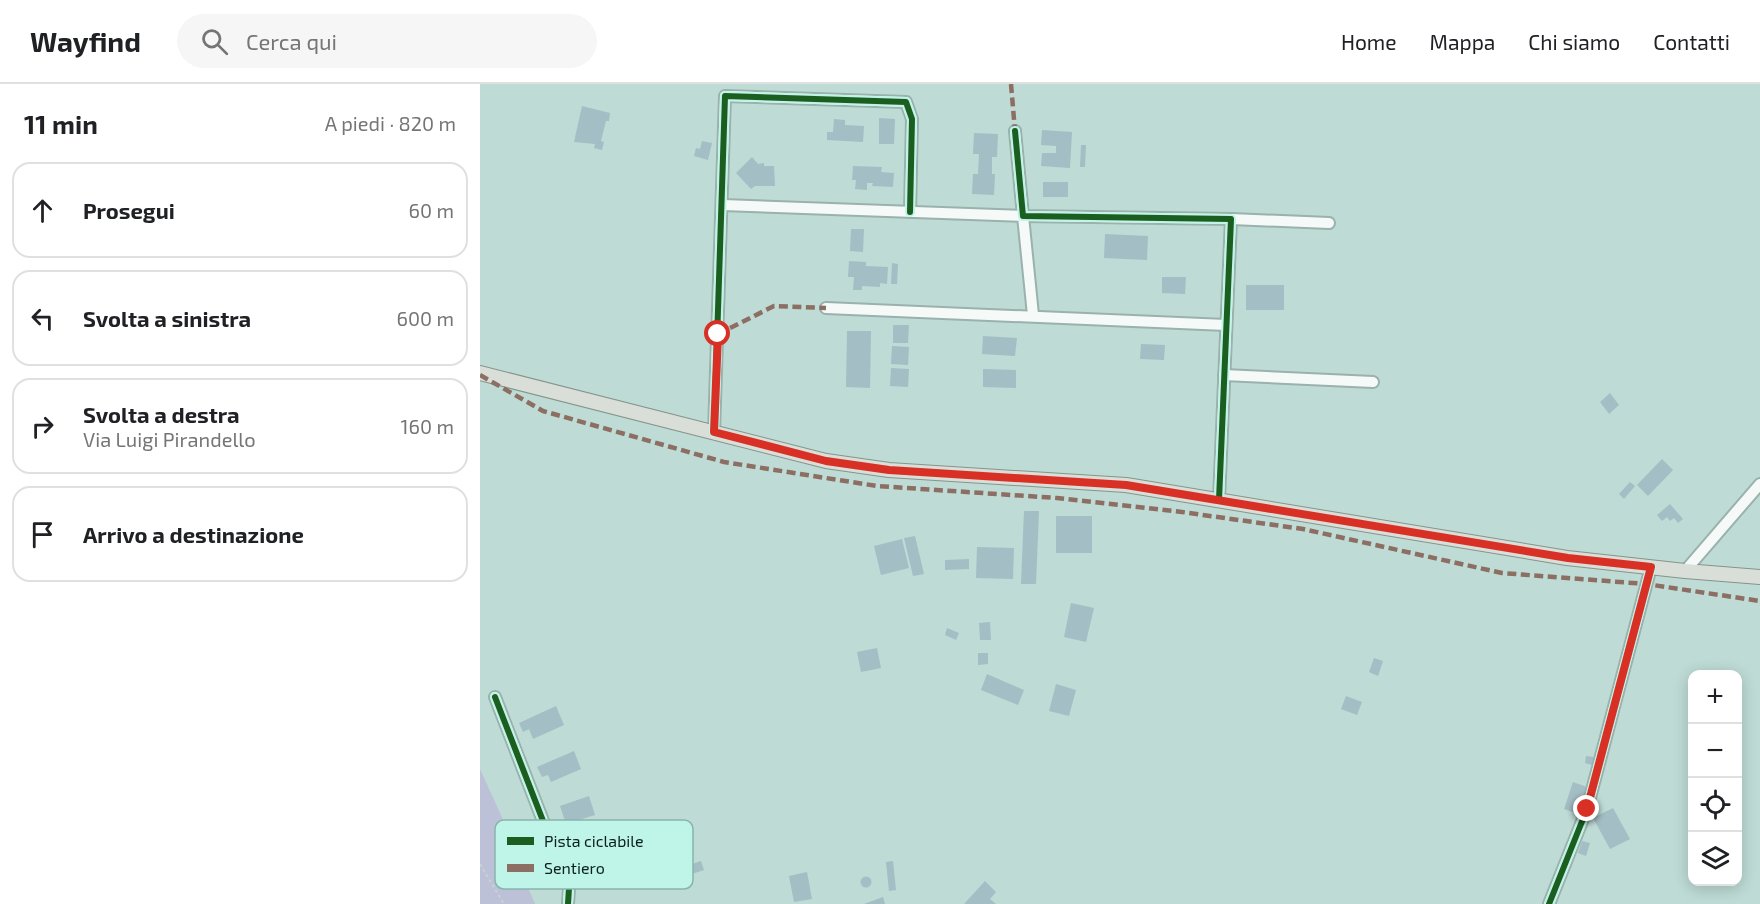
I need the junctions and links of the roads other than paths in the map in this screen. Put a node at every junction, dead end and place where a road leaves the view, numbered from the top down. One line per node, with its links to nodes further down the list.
1 (1015, 131): 4 (street)
2 (723, 206): 3 (street); 3 (street); 13 (street)
3 (910, 212): 4 (street)
4 (1023, 216): 5 (street); 8 (street)
5 (1230, 219): 6 (street); 9 (street)
6 (1329, 223)
7 (826, 308): 8 (street)
8 (1034, 315): 9 (street)
9 (1226, 325): 11 (street)
10 (480, 373): 13 (main road)
11 (1224, 375): 12 (street); 15 (street)
12 (1373, 382)
13 (714, 432): 15 (main road)
14 (1760, 484): 17 (street)
15 (1219, 500): 16 (main road)
16 (1651, 567): 17 (main road); 23 (street)
17 (1685, 571): 18 (main road)
18 (1760, 577)
19 (495, 697): 20 (street)
20 (543, 820)
21 (569, 889): 22 (street)
22 (568, 904)
23 (1549, 904)

